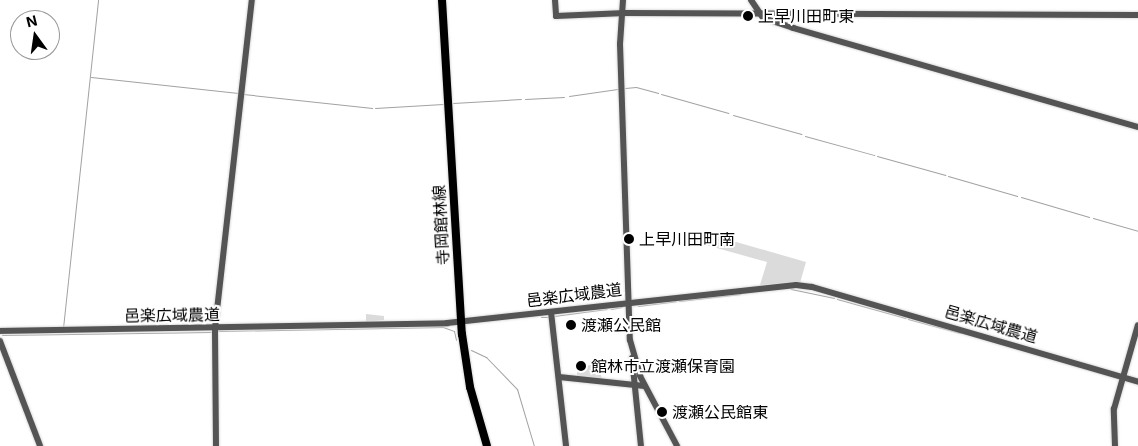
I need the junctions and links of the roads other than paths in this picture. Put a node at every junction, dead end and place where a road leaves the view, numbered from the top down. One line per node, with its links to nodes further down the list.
1 (252, 0): 14 (street)
2 (442, 0): 12 (main road, 寺岡館林線)
3 (555, 0): 6 (street)
4 (623, 0): 6 (street)
5 (752, 0): 7 (street)
6 (620, 13): 7 (street); 10 (street)
7 (760, 14): 8 (street); 9 (street)
8 (1138, 15)
9 (1138, 127)
10 (628, 303): 11 (street, 邑楽広域農道); 17 (street); 19 (street, 邑楽広域農道)
11 (551, 312): 12 (street, 邑楽広域農道); 18 (street)
12 (461, 322): 14 (street, 邑楽広域農道); 25 (main road, 寺岡館林線)
13 (1138, 324): 19 (street)
14 (215, 328): 15 (street, 邑楽広域農道); 24 (street)
15 (0, 331)
16 (0, 341): 23 (street)
17 (632, 351): 21 (street); 22 (street)
18 (559, 377): 21 (street); 26 (street)
19 (1123, 377): 20 (street, 邑楽広域農道); 29 (street)
20 (1138, 382)
21 (634, 384): 22 (street); 27 (street)
22 (645, 386): 28 (street)
23 (40, 446)
24 (216, 446)
25 (487, 446)
26 (566, 446)
27 (641, 446)
28 (677, 446)
29 (1115, 446)

